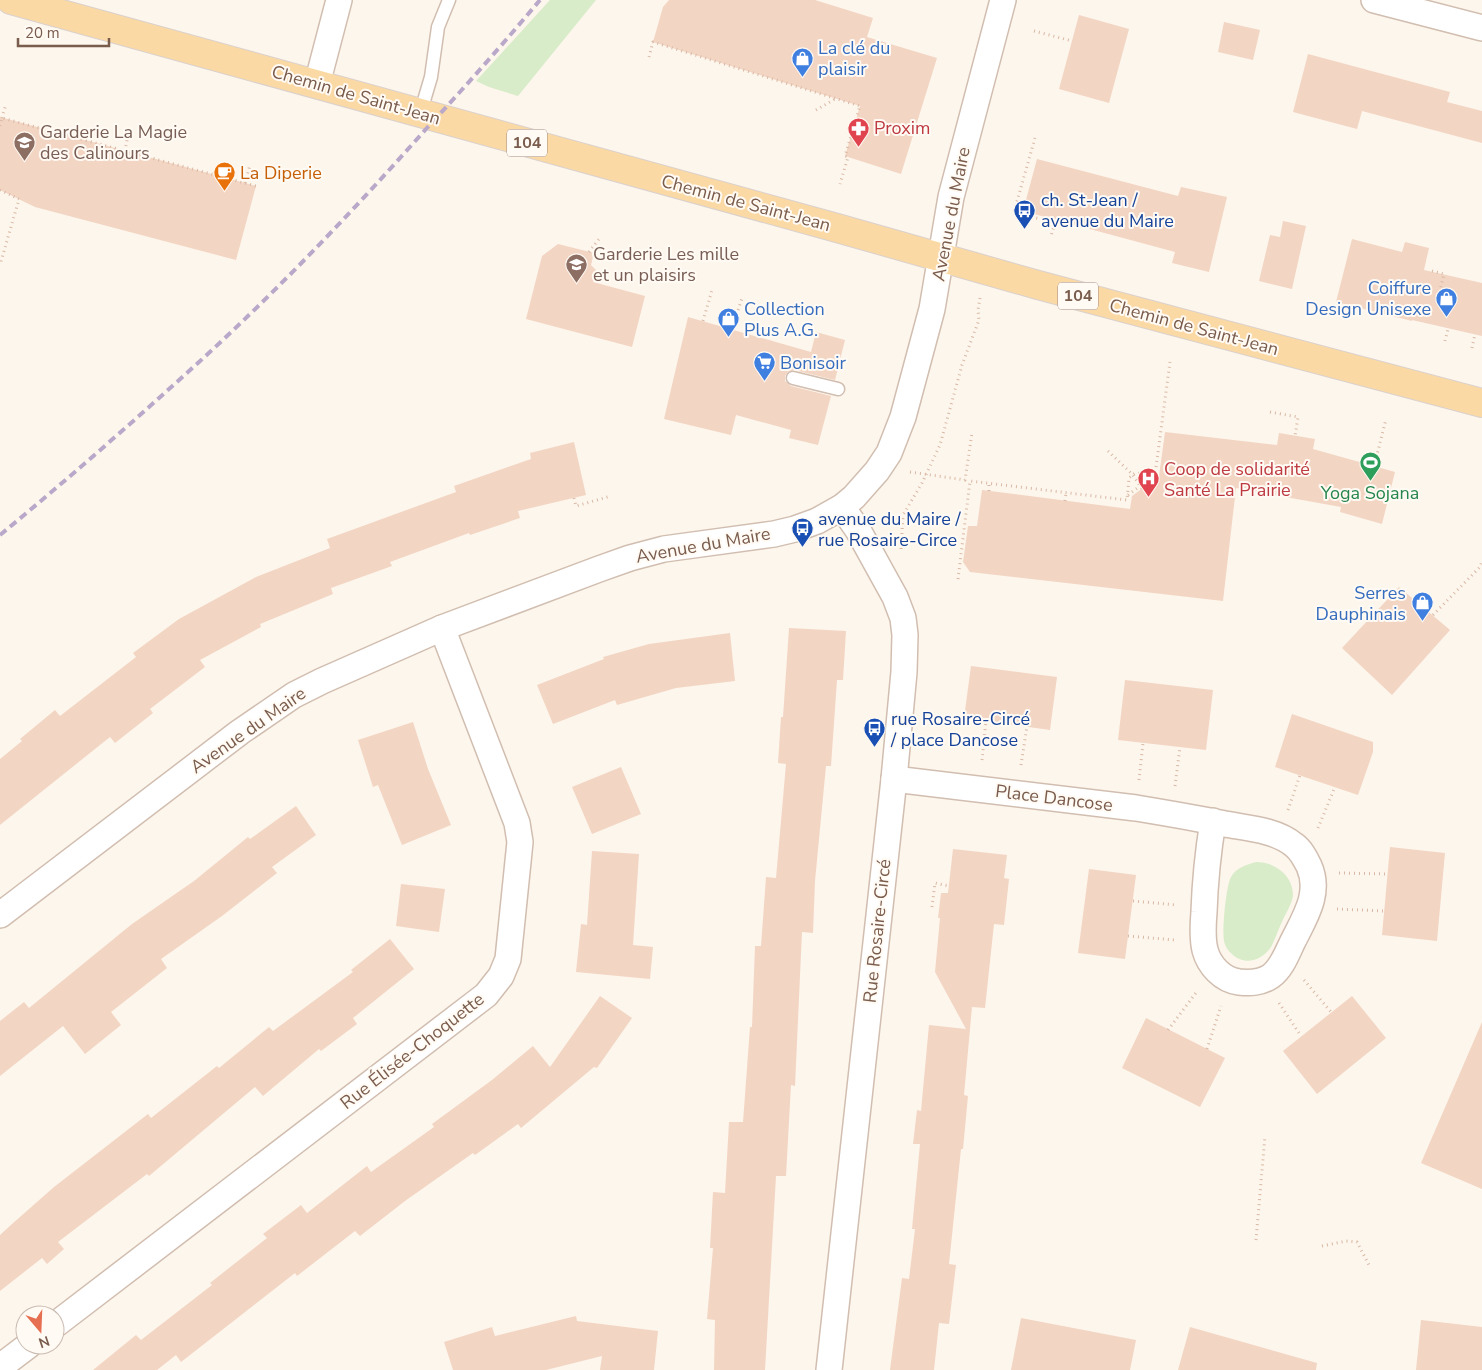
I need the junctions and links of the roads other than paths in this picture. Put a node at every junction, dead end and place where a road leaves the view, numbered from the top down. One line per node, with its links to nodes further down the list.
1 (11, 0): 7 (main road, Chemin de Saint-Jean / 104)
2 (339, 0): 7 (street)
3 (449, 0): 8 (lane)
4 (1003, 0): 9 (street, Avenue du Maire)
5 (1374, 0): 6 (street)
6 (1482, 28)
7 (316, 84): 8 (main road, Chemin de Saint-Jean / 104)
8 (420, 114): 9 (main road, Chemin de Saint-Jean / 104)
9 (942, 257): 12 (main road, Chemin de Saint-Jean / 104); 13 (street, Avenue du Maire)
10 (793, 378): 11 (lane)
11 (838, 389)
12 (1482, 403)
13 (842, 507): 14 (street, Avenue du Maire); 15 (street, Rue Rosaire-Circé)
14 (442, 628): 17 (street, Avenue du Maire); 18 (street, Rue Élisée-Choquette)
15 (894, 779): 16 (street, Place Dancose); 21 (street, Rue Rosaire-Circé)
16 (1213, 822): 16 (street, Place Dancose)
17 (0, 915)
18 (65, 1317)
19 (16, 1355): 20 (street)
20 (0, 1367)
21 (829, 1370)

